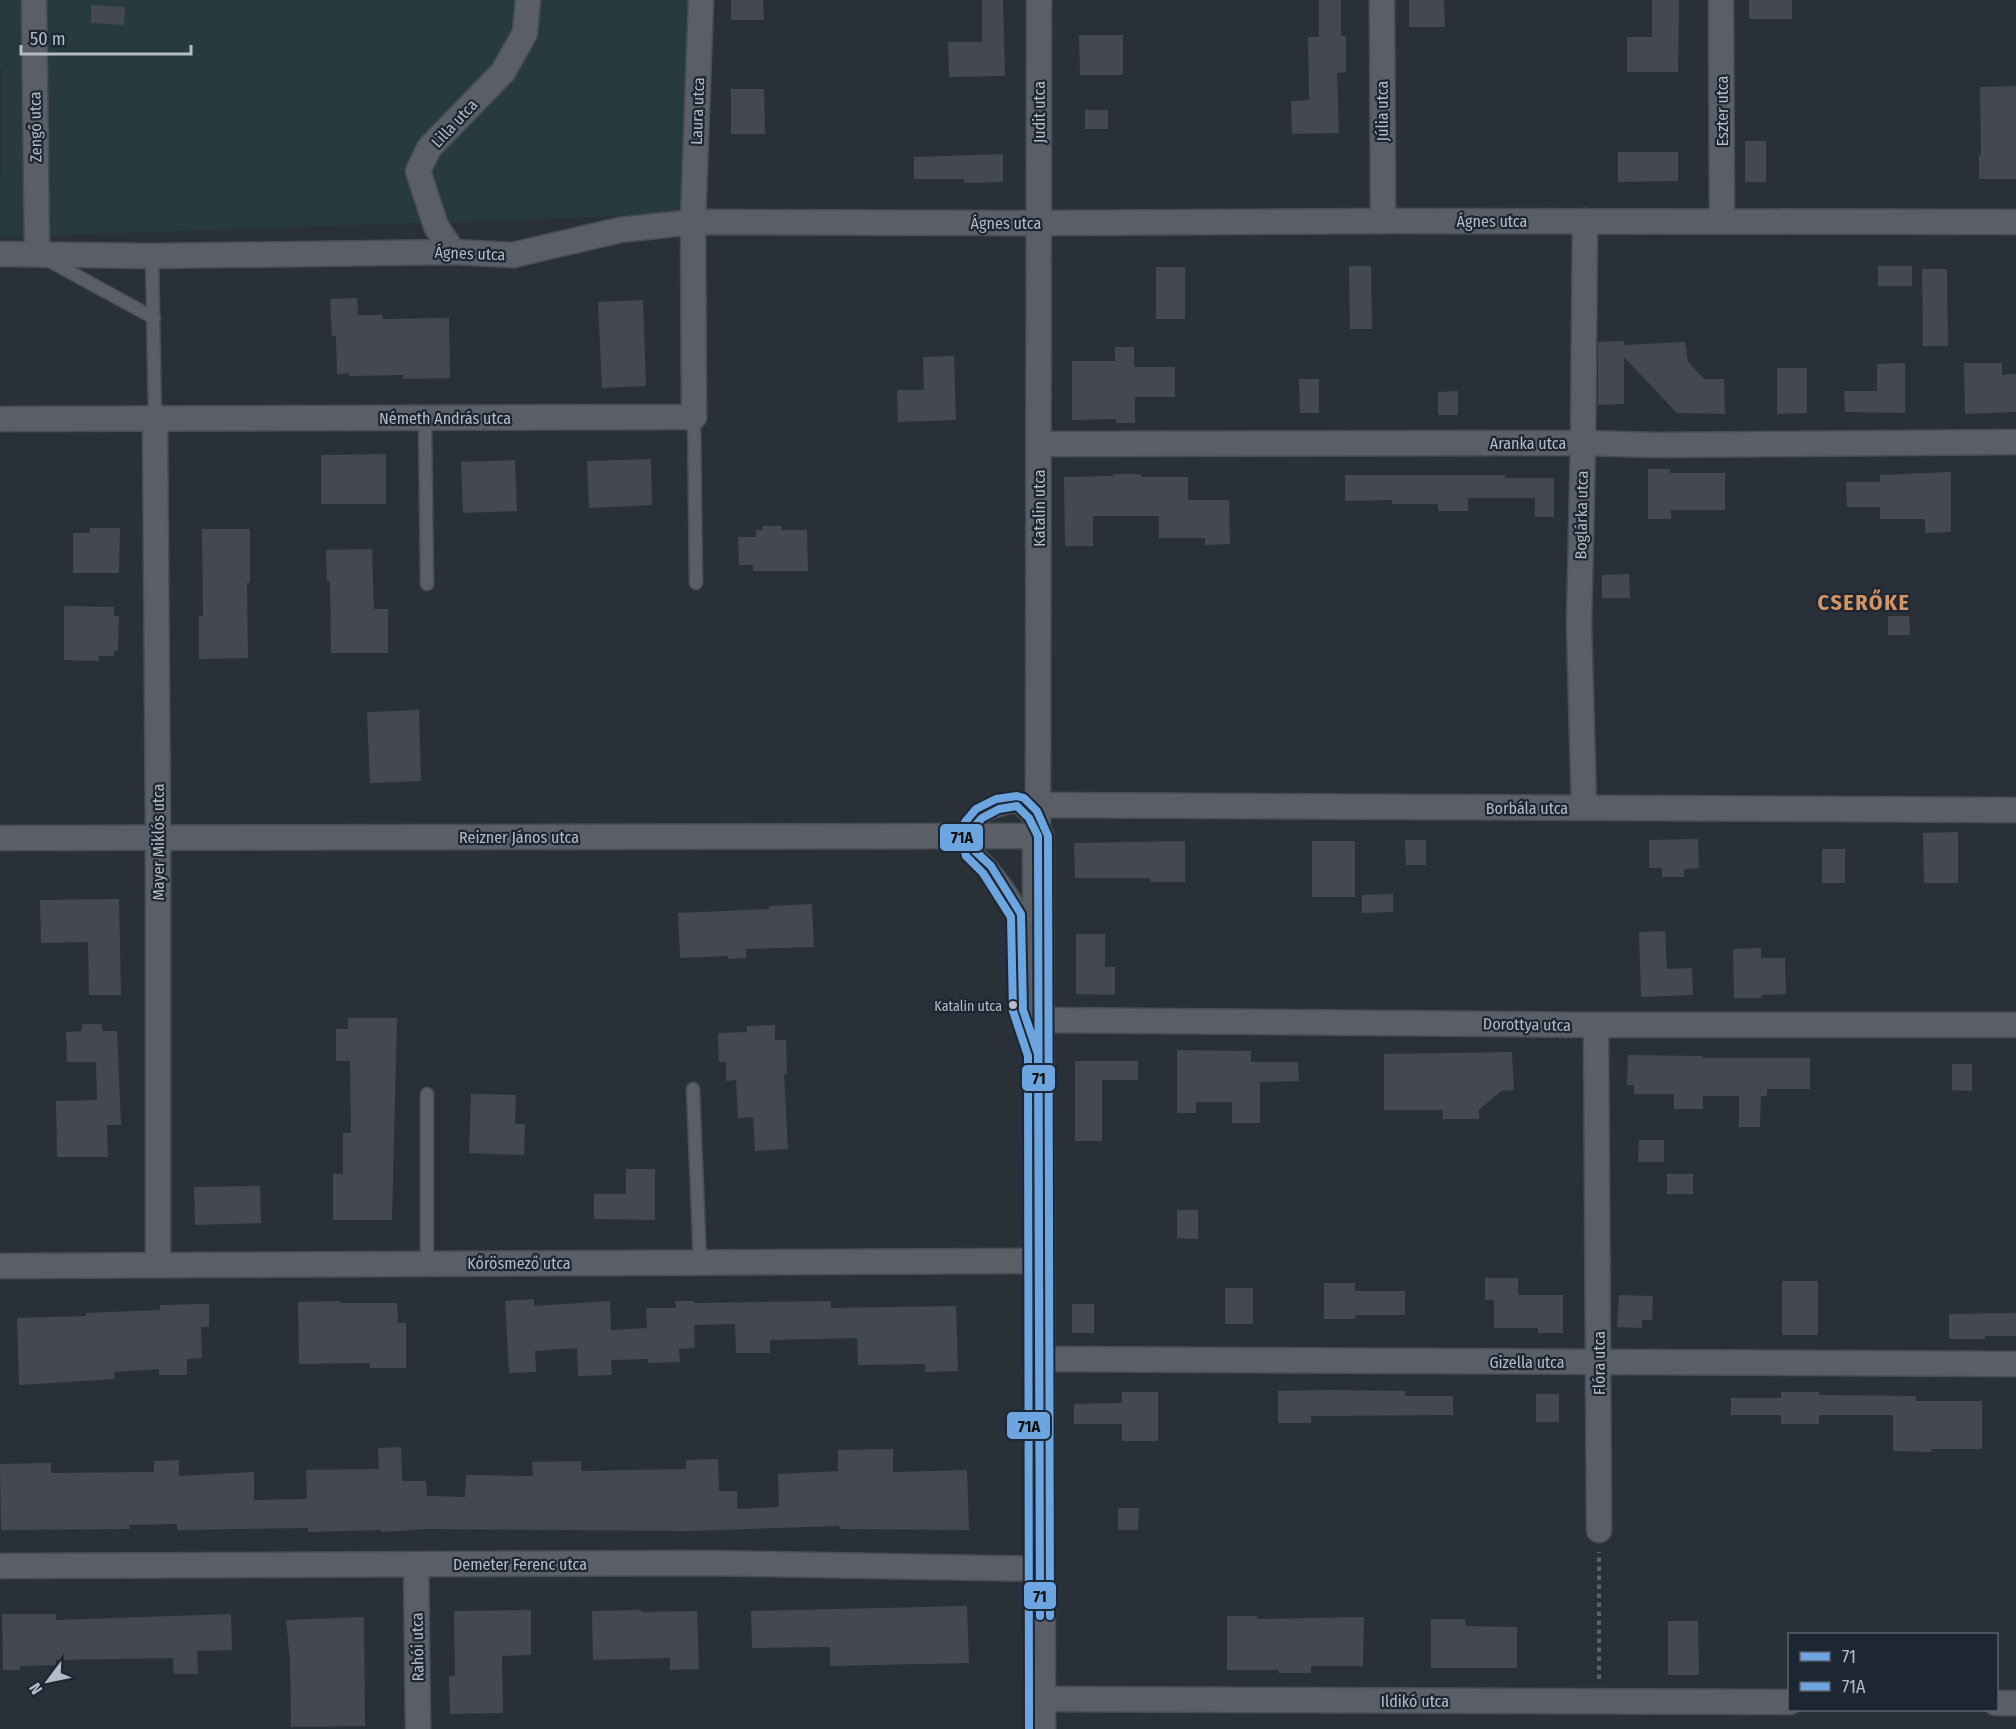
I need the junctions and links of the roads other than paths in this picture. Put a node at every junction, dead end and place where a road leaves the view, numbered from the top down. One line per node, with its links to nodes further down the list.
1 (34, 0): 15 (street, Zengő utca)
2 (528, 0): 13 (street, Lilla utca)
3 (701, 0): 9 (street, Laura utca)
4 (1039, 0): 12 (street, Judit utca)
5 (1382, 0): 7 (street, Júlia utca)
6 (1721, 0): 8 (street, Eszter utca)
7 (1383, 221): 10 (street, Ágnes utca); 12 (street, Ágnes utca)
8 (1722, 221): 10 (street, Ágnes utca); 11 (street, Ágnes utca)
9 (693, 222): 12 (street, Ágnes utca); 13 (street, Ágnes utca); 18 (street)
10 (1585, 222): 23 (street, Boglárka utca)
11 (2016, 222)
12 (1040, 223): 24 (street, Katalin utca)
13 (453, 252): 16 (street, Ágnes utca)
14 (0, 254): 15 (street, Ágnes utca)
15 (37, 254): 16 (street, Ágnes utca); 17 (lane)
16 (152, 256): 17 (lane)
17 (154, 318): 21 (lane)
18 (694, 417): 19 (street, Németh András utca); 25 (lane)
19 (425, 418): 21 (street, Németh András utca); 26 (lane)
20 (0, 419): 21 (street, Németh András utca)
21 (155, 419): 32 (street, Mayer Miklós utca)
22 (2016, 442): 23 (street, Aranka utca)
23 (1583, 443): 24 (street, Aranka utca); 28 (street, Boglárka utca)
24 (1039, 444): 27 (street, Katalin utca)
25 (696, 583)
26 (427, 584)
27 (1038, 805): 28 (street, Borbála utca); 31 (street, Katalin utca)
28 (1584, 808): 29 (street, Borbála utca)
29 (2016, 810)
30 (971, 836): 31 (street, Reizner János utca); 32 (street, Reizner János utca); 37 (lane)
31 (1038, 836): 34 (street, Katalin utca)
32 (158, 837): 33 (street, Reizner János utca); 43 (street, Mayer Miklós utca)
33 (0, 838)
34 (1038, 1020): 35 (street, Dorottya utca); 37 (street, Katalin utca)
35 (1596, 1025): 36 (street, Dorottya utca); 46 (street, Flóra utca)
36 (2016, 1026)
37 (1038, 1054): 40 (street, Katalin utca)
38 (693, 1089): 41 (lane)
39 (427, 1094): 42 (lane)
40 (1039, 1261): 41 (street, Kőrösmező utca); 45 (street, Katalin utca)
41 (700, 1263): 42 (street, Kőrösmező utca)
42 (427, 1264): 43 (street, Kőrösmező utca)
43 (158, 1265): 44 (street, Kőrösmező utca)
44 (0, 1266)
45 (1039, 1359): 46 (street, Gizella utca); 51 (street, Katalin utca)
46 (1599, 1362): 47 (street, Gizella utca); 48 (street, Flóra utca)
47 (2016, 1364)
48 (1599, 1530)
49 (416, 1564): 50 (street, Demeter Ferenc utca); 51 (street, Demeter Ferenc utca); 56 (street, Rahói utca)
50 (0, 1566)
51 (1040, 1569): 52 (street, Katalin utca)
52 (1040, 1699): 53 (street, Ildikó utca); 57 (street, Katalin utca)
53 (1788, 1702)
54 (1998, 1703): 55 (street)
55 (2016, 1703)
56 (418, 1729)
57 (1040, 1729)

